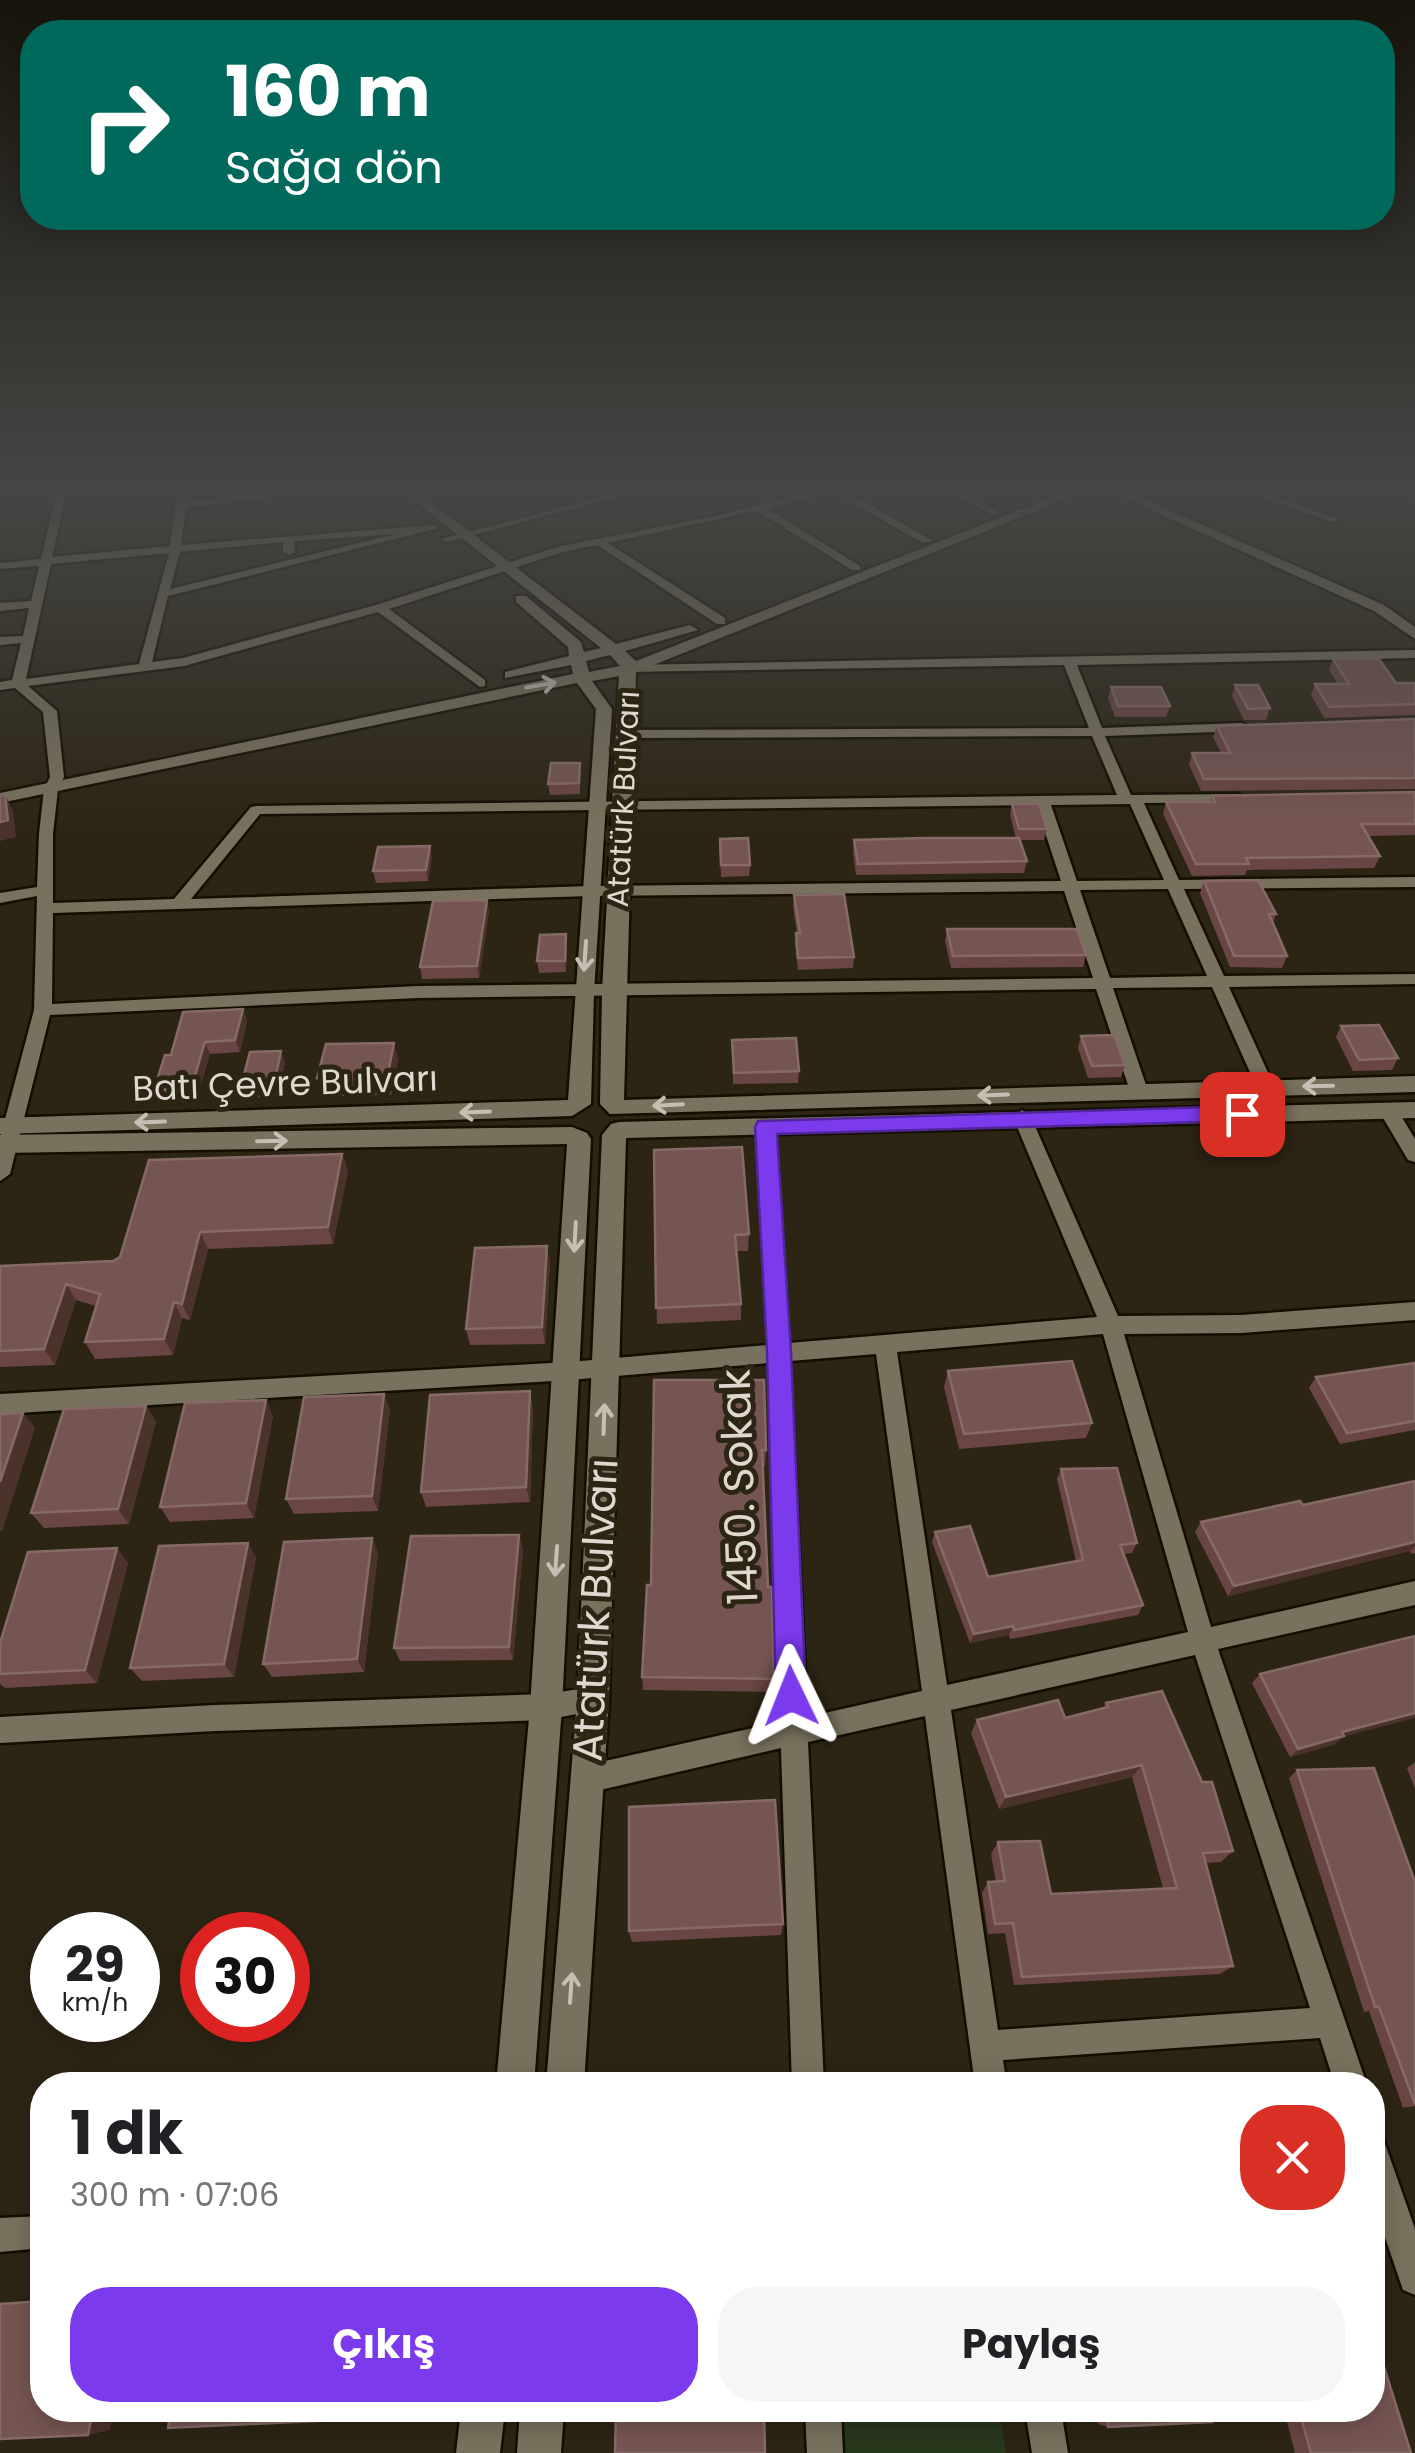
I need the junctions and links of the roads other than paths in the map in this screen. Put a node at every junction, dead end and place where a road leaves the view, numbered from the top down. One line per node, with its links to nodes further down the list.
1 (35, 600): 10 (street)
2 (160, 600): 21 (street)
3 (402, 600): 12 (street)
4 (521, 600): 19 (main road, Atatürk Bulvarı)
5 (550, 600): 17 (main road, Atatürk Bulvarı)
6 (691, 600): 13 (street)
7 (772, 600): 13 (main road)
8 (803, 600): 22 (main road)
9 (1362, 600): 14 (main road)
10 (34, 604): 11 (street); 15 (street)
11 (0, 607)
12 (380, 608): 21 (street); 24 (street)
13 (722, 620): 17 (main road)
14 (1415, 634)
15 (26, 639): 16 (street); 25 (street)
16 (0, 640)
17 (614, 648): 19 (main road); 22 (main road, Atatürk Bulvarı)
18 (1415, 654): 20 (street)
19 (577, 658): 23 (main road, Atatürk Bulvarı); 24 (main road)
20 (1069, 661): 22 (street); 28 (street)
21 (144, 668): 25 (street)
22 (630, 669): 23 (main road); 29 (main road, Atatürk Bulvarı)
23 (582, 680): 30 (main road, one-way to 23); 37 (main road, Atatürk Bulvarı)
24 (480, 683): 30 (main road)
25 (18, 684): 26 (street); 30 (street)
26 (0, 686)
27 (1257, 726): 28 (street)
28 (1097, 732): 29 (street); 34 (street)
29 (625, 734): 36 (main road, Atatürk Bulvarı)
30 (54, 783): 31 (main road); 32 (main road); 44 (street)
31 (0, 787)
32 (0, 798)
33 (1252, 798): 34 (street)
34 (1130, 799): 35 (street); 39 (street)
35 (1042, 800): 36 (street); 40 (street)
36 (621, 805): 37 (street); 41 (main road, Atatürk Bulvarı)
37 (596, 806): 42 (main road, Atatürk Bulvarı); 45 (street)
38 (1415, 882): 39 (street)
39 (1174, 884): 40 (street); 47 (street)
40 (1072, 885): 41 (street); 48 (street)
41 (618, 891): 42 (street); 50 (main road, Atatürk Bulvarı)
42 (590, 892): 45 (street); 49 (main road, Atatürk Bulvarı, one-way to 49)
43 (0, 898): 44 (street)
44 (43, 899): 45 (street); 51 (street)
45 (178, 904)
46 (1415, 979): 47 (street)
47 (1218, 982): 48 (street); 53 (street)
48 (1102, 984): 50 (street); 54 (street)
49 (583, 992): 50 (street); 51 (street); 59 (main road, Atatürk Bulvarı)
50 (612, 992): 58 (main road, Atatürk Bulvarı)
51 (43, 1010): 61 (street)
52 (1415, 1084): 53 (main road, one-way to 53)
53 (1266, 1088): 54 (main road)
54 (1139, 1091): 58 (main road, one-way to 58)
55 (1415, 1110): 56 (main road)
56 (1388, 1111): 57 (main road); 62 (street)
57 (1022, 1117): 60 (main road); 65 (street)
58 (616, 1119): 59 (main road); 59 (main road); 60 (main road); 68 (main road, Atatürk Bulvarı)
59 (576, 1122): 61 (main road, Batı Çevre Bulvarı); 69 (main road, Atatürk Bulvarı, one-way to 69)
60 (766, 1127): 67 (street, 1450. Sokak)
61 (6, 1135): 63 (street)
62 (1415, 1155)
63 (0, 1174)
64 (1415, 1311): 65 (street)
65 (1111, 1325): 66 (street); 72 (street)
66 (885, 1344): 67 (street); 74 (street)
67 (779, 1352): 68 (street); 77 (street, 1450. Sokak)
68 (606, 1366): 69 (street); 73 (main road, Atatürk Bulvarı, one-way to 68)
69 (569, 1372): 70 (street); 75 (main road, Atatürk Bulvarı, one-way to 75)
70 (0, 1404)
71 (1415, 1592): 72 (street)
72 (1203, 1640): 74 (street); 79 (street)
73 (594, 1700): 75 (street); 78 (main road, Atatürk Bulvarı)
74 (933, 1702): 77 (street); 80 (street)
75 (546, 1707): 76 (street); 81 (main road, Atatürk Bulvarı)
76 (0, 1730)
77 (792, 1734): 78 (street); 83 (street, 1450. Sokak)
78 (588, 1779): 82 (main road, Atatürk Bulvarı, one-way to 78)
79 (1330, 2022): 80 (street); 85 (street)
80 (985, 2046): 84 (street)
81 (517, 2072)
82 (566, 2072)
83 (807, 2072)
84 (989, 2072)
85 (1347, 2072)
86 (1385, 2188): 89 (street)
87 (30, 2233): 88 (street)
88 (0, 2235)
89 (1415, 2278)
90 (482, 2422): 94 (main road)
91 (541, 2422): 95 (main road)
92 (824, 2422): 96 (street)
93 (1045, 2422): 97 (street)
94 (478, 2453)
95 (539, 2453)
96 (825, 2453)
97 (1050, 2453)

